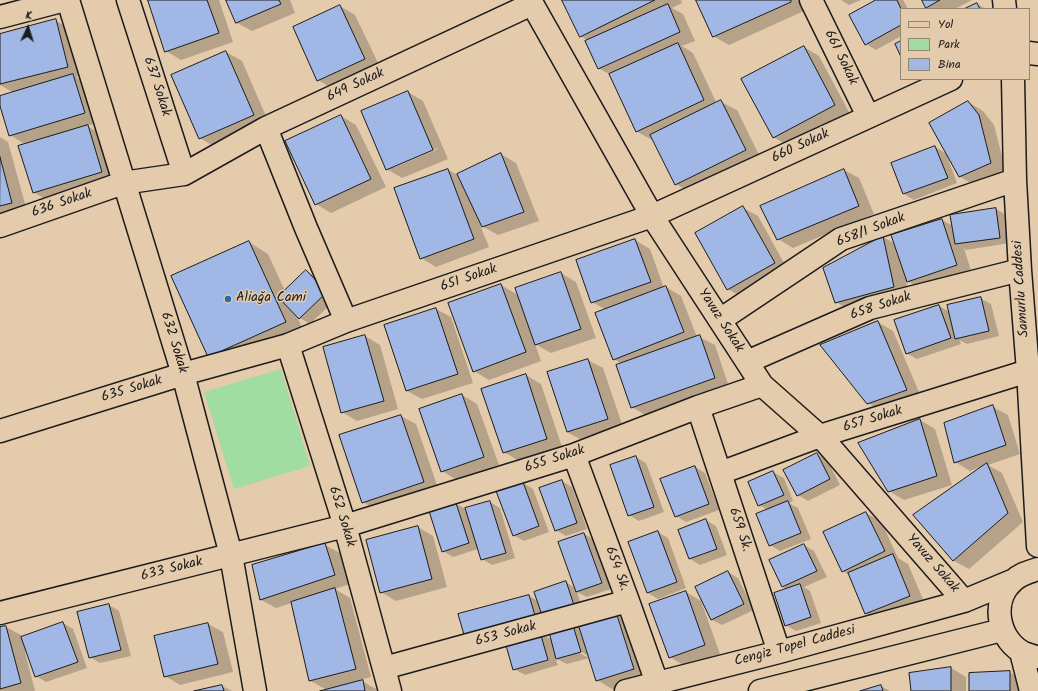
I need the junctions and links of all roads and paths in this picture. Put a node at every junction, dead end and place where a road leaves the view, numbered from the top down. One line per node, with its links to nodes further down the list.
1 (66, 0): 5 (street); 12 (street, 632 Sokak)
2 (128, 0): 10 (street, 637 Sokak)
3 (811, 0): 8 (street, 661 Sokak)
4 (531, 2): 9 (street, 649 Sokak); 13 (street, Yavuz Sokak)
5 (0, 17)
6 (949, 80): 8 (street, 660 Sokak)
7 (1013, 80): 11 (street, Samurlu Caddesi)
8 (868, 116): 13 (street, 660 Sokak)
9 (266, 128): 10 (street, 649 Sokak); 17 (street)
10 (184, 174): 12 (street, 636 Sokak)
11 (1015, 180): 15 (street, Samurlu Caddesi); 16 (street, 658/1 Sokak)
12 (123, 183): 14 (street, 636 Sokak); 21 (street, 632 Sokak)
13 (652, 216): 16 (street, Yavuz Sokak); 17 (street, 651 Sokak)
14 (0, 226)
15 (1020, 270): 19 (street, 658 Sokak); 20 (street, Samurlu Caddesi)
16 (720, 320): 19 (street, Yavuz Sokak)
17 (346, 321): 18 (street, 651 Sokak)
18 (288, 345): 21 (street, 635 Sokak); 28 (street, 652 Sokak)
19 (747, 362): 22 (street, Yavuz Sokak)
20 (1033, 372): 25 (street, 657 Sokak); 29 (street, Samurlu Caddesi)
21 (183, 374): 24 (street, 635 Sokak); 30 (street, 632 Sokak)
22 (762, 385): 23 (street, 655 Sokak); 25 (street, Yavuz Sokak)
23 (698, 407): 26 (street, 655 Sokak); 27 (street, 659 Sk.)
24 (0, 432)
25 (820, 436): 27 (street, 657 Sokak); 34 (street, Yavuz Sokak)
26 (574, 455): 28 (street, 655 Sokak); 33 (street, 654 Sk.)
27 (720, 473): 37 (street, 659 Sk.)
28 (345, 526): 30 (street, 633 Sokak); 39 (street, 652 Sokak)
29 (1038, 546)
30 (231, 555): 35 (street, 633 Sokak); 42 (street, 632 Sokak)
31 (1038, 569): 32 (street)
32 (1012, 581): 34 (street, Cengiz Topel Caddesi); 36 (street)
33 (628, 601): 39 (street, 653 Sokak); 40 (street, 654 Sk.)
34 (964, 602): 37 (street, Cengiz Topel Caddesi)
35 (1, 608)
36 (1002, 630): 38 (street); 41 (street)
37 (779, 652): 40 (street, Cengiz Topel Caddesi)
38 (1030, 655): 46 (street)
39 (384, 668): 43 (street, 652 Sokak)
40 (657, 683): 44 (street, Cengiz Topel Caddesi)
41 (782, 688): 45 (street)
42 (255, 691)
43 (390, 691)
44 (626, 691)
45 (760, 691)
46 (1032, 691)

